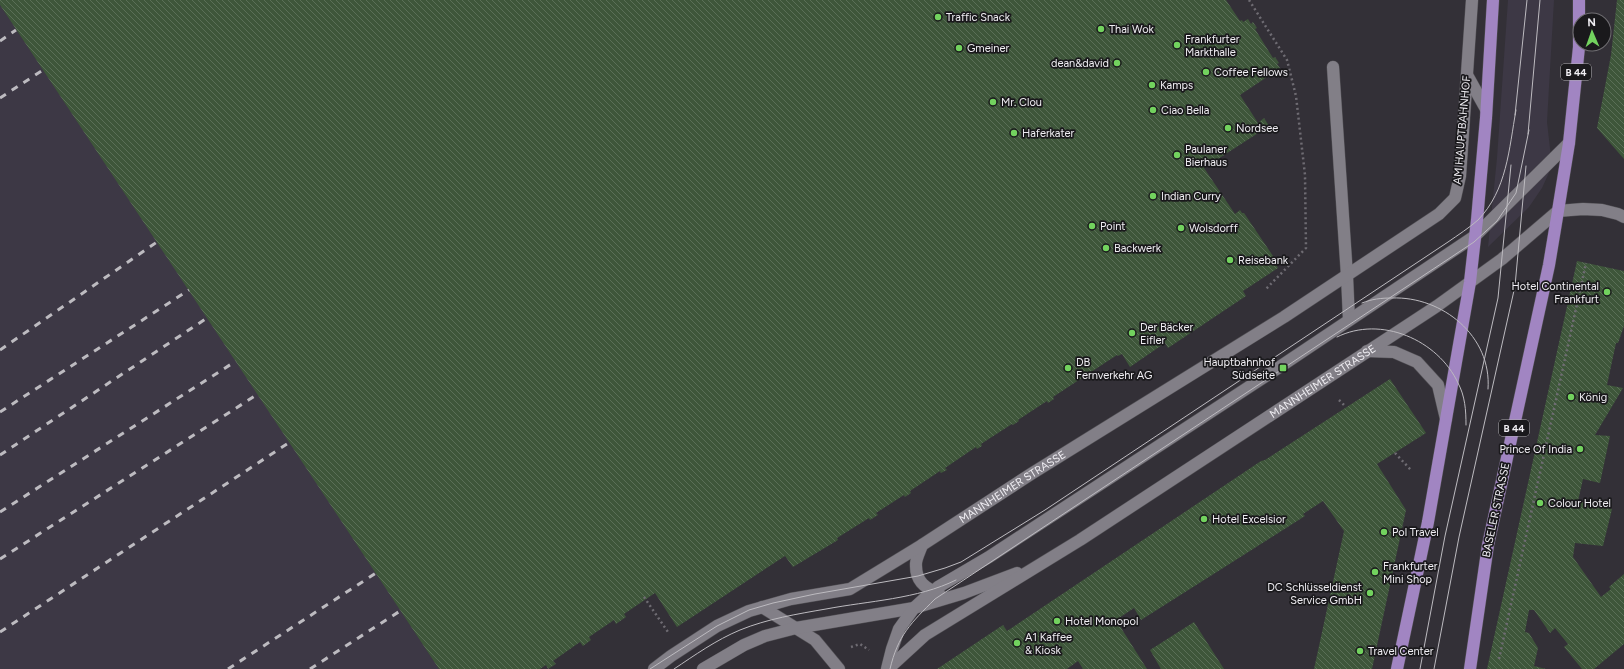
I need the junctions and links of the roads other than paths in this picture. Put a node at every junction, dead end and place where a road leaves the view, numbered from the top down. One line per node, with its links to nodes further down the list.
1 (1472, 0): 5 (street, AM HAUPTBAHNHOF)
2 (1493, 0): 6 (main road, AM HAUPTBAHNHOF)
3 (1579, 0): 7 (main road, B 44)
4 (1333, 67): 11 (street)
5 (1467, 75): 6 (street); 11 (street, AM HAUPTBAHNHOF)
6 (1486, 109): 10 (main road, AM HAUPTBAHNHOF)
7 (1569, 143): 8 (main road, B 44); 10 (street)
8 (1558, 211): 9 (street); 12 (street, MANNHEIMER STRASSE); 28 (main road, BASELER STRASSE / B 44)
9 (1624, 218)
10 (1475, 236): 12 (main road); 13 (street)
11 (1347, 276): 13 (street); 17 (street, MANNHEIMER STRASSE)
12 (1470, 282): 14 (street, MANNHEIMER STRASSE); 15 (main road)
13 (1349, 320): 18 (street)
14 (1367, 351): 15 (street); 16 (street, MANNHEIMER STRASSE)
15 (1447, 421): 27 (main road)
16 (1080, 540): 19 (street, MANNHEIMER STRASSE); 26 (street, MANNHEIMER STRASSE)
17 (922, 545): 18 (street); 20 (street, MANNHEIMER STRASSE)
18 (933, 591): 19 (street); 21 (street)
19 (956, 596): 21 (street, MANNHEIMER STRASSE)
20 (762, 607): 22 (street); 23 (street, MANNHEIMER STRASSE)
21 (914, 608): 22 (street, MANNHEIMER STRASSE); 26 (street)
22 (796, 628): 24 (street, MANNHEIMER STRASSE); 25 (street)
23 (654, 669)
24 (703, 669)
25 (839, 669)
26 (888, 669)
27 (1397, 669)
28 (1470, 669)

